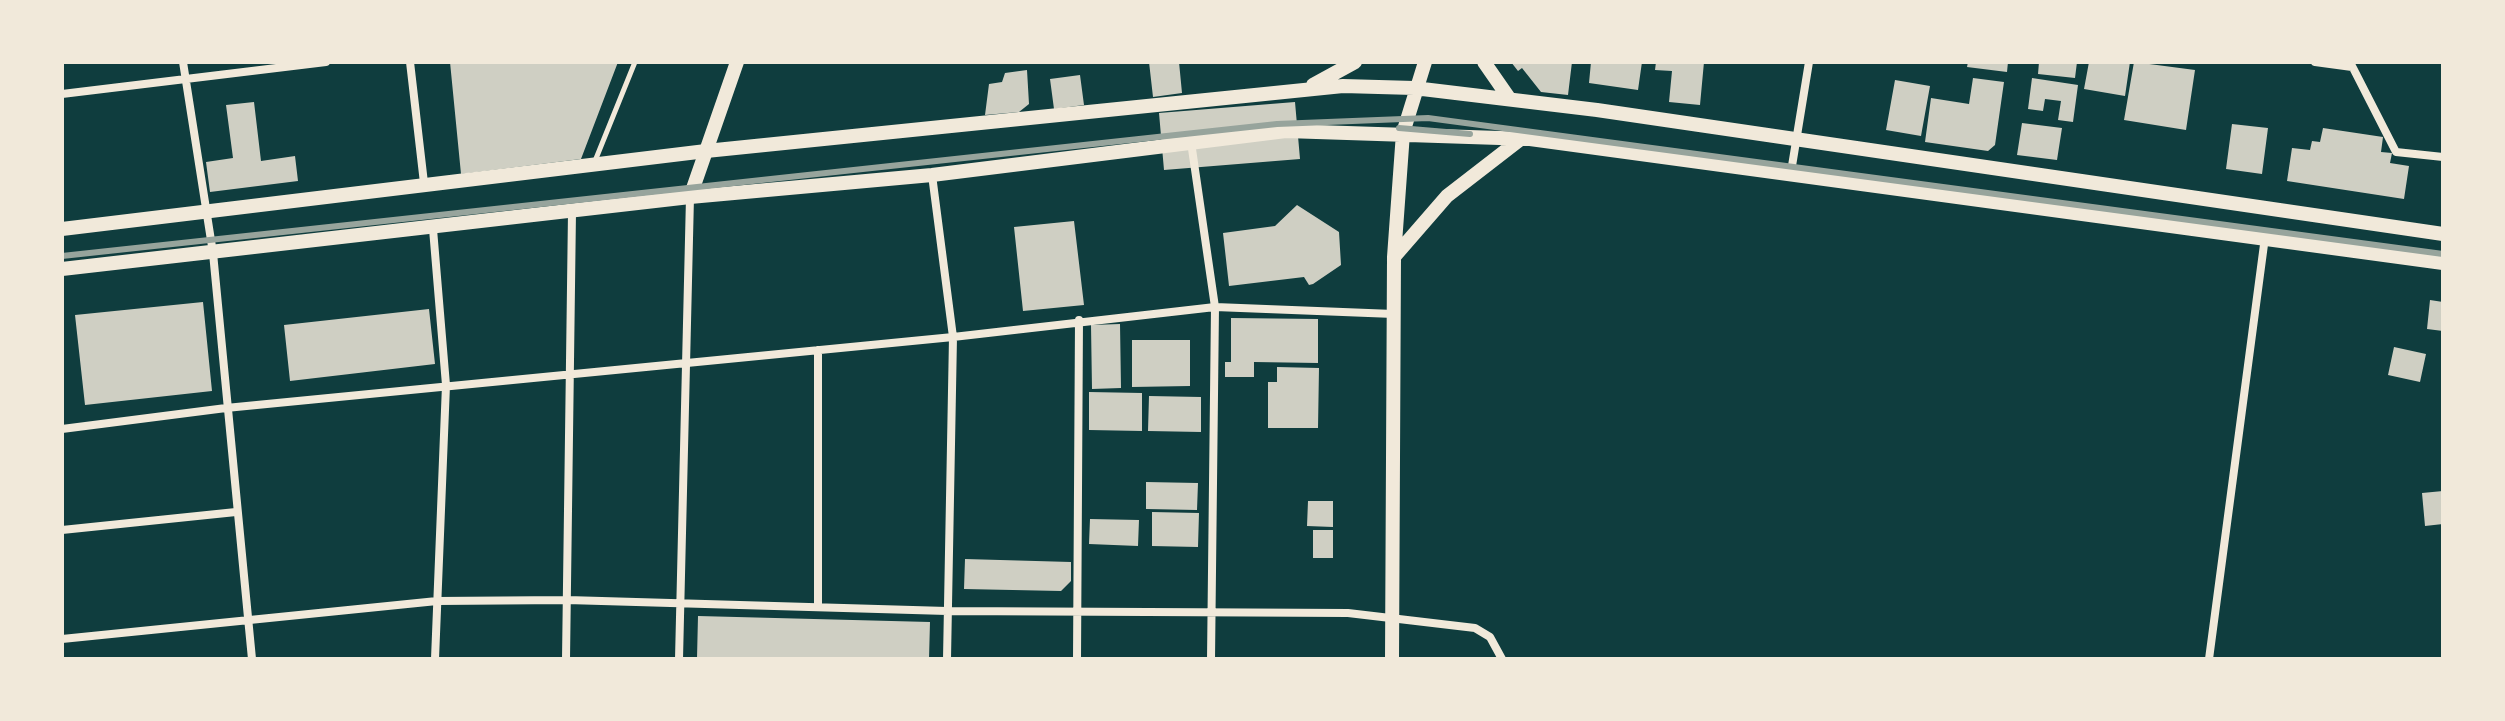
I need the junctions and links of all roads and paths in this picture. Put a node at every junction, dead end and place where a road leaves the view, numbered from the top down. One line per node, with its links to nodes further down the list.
1 (183, 62): 12 (street)
2 (326, 62): 12 (street)
3 (410, 62): 26 (street)
4 (635, 62): 23 (lane)
5 (737, 62): 21 (main road)
6 (1355, 62): 14 (main road)
7 (1425, 62): 13 (main road)
8 (1484, 62): 16 (main road)
9 (1809, 62): 19 (street)
10 (2315, 62): 11 (street)
11 (2351, 65): 22 (street)
12 (185, 79): 15 (street); 28 (street)
13 (1414, 88): 14 (main road); 16 (main road); 17 (main road)
14 (1306, 89): 21 (main road)
15 (62, 94)
16 (1509, 98): 19 (main road)
17 (1403, 133): 18 (main road); 20 (main road); 35 (main road)
18 (1523, 138): 24 (main road); 35 (main road)
19 (1796, 139): 24 (street); 32 (main road)
20 (1191, 141): 25 (main road); 38 (street)
21 (706, 151): 23 (main road); 27 (main road)
22 (2443, 157)
23 (595, 163): 26 (main road)
24 (1791, 172): 33 (main road)
25 (932, 175): 27 (main road); 41 (street)
26 (424, 183): 28 (main road)
27 (690, 197): 29 (main road); 43 (street)
28 (206, 212): 30 (main road); 34 (street)
29 (572, 212): 31 (main road); 44 (street)
30 (62, 229)
31 (433, 229): 34 (main road); 45 (street)
32 (2443, 234)
33 (2265, 237): 36 (main road); 69 (street)
34 (213, 253): 37 (main road); 46 (street)
35 (1394, 257): 39 (main road)
36 (2443, 263)
37 (62, 269)
38 (1215, 307): 39 (street); 40 (street); 56 (street)
39 (1394, 314): 57 (main road)
40 (1079, 320): 41 (street); 55 (street)
41 (953, 337): 42 (street); 54 (street)
42 (818, 350): 43 (street); 53 (street)
43 (687, 363): 44 (street); 52 (street)
44 (572, 376): 45 (street); 50 (street)
45 (446, 385): 46 (street); 51 (street)
46 (226, 408): 47 (street); 48 (street)
47 (62, 429)
48 (236, 512): 49 (street); 58 (street)
49 (62, 530)
50 (567, 600): 51 (street); 52 (street); 62 (street)
51 (437, 601): 58 (street); 61 (street)
52 (679, 601): 53 (street); 63 (street)
53 (818, 605): 54 (street)
54 (947, 611): 55 (street); 64 (street)
55 (1077, 612): 56 (street); 65 (street)
56 (1212, 613): 57 (street); 66 (street)
57 (1392, 619): 67 (main road); 68 (street)
58 (249, 620): 59 (street); 60 (street)
59 (62, 639)
60 (252, 659)
61 (435, 659)
62 (566, 659)
63 (679, 659)
64 (947, 659)
65 (1077, 659)
66 (1211, 659)
67 (1392, 659)
68 (1502, 659)
69 (2209, 659)

